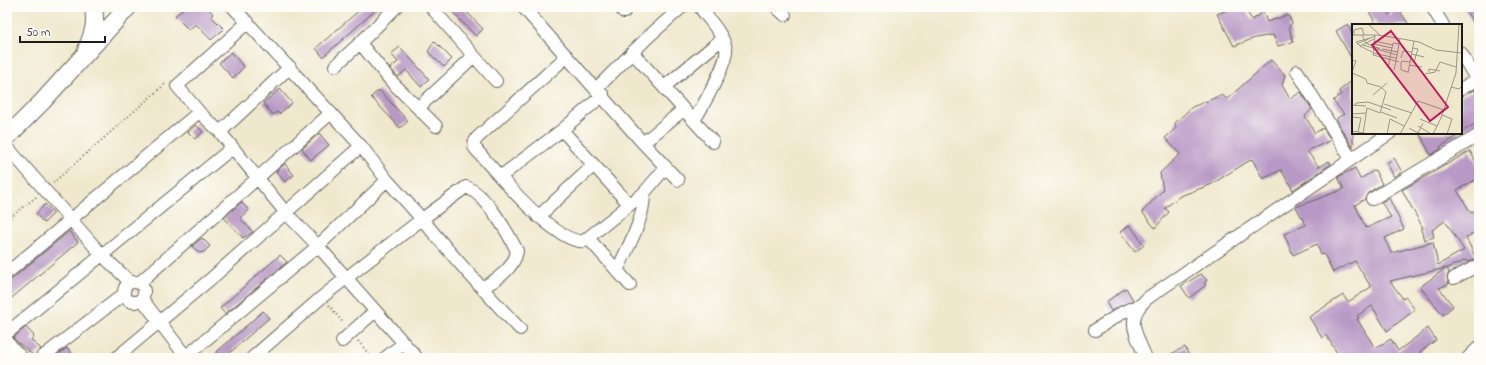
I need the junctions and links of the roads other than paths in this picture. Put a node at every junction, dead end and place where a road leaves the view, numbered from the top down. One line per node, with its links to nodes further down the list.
1 (93, 7): 15 (main road)
2 (128, 7): 15 (main road)
3 (234, 7): 10 (street)
4 (396, 7): 13 (street)
5 (431, 7): 17 (street)
6 (523, 7): 18 (street)
7 (682, 7): 14 (street)
8 (700, 7): 12 (street)
9 (1432, 7): 11 (street)
10 (248, 22): 20 (street); 29 (street)
11 (1442, 24)
12 (722, 38): 24 (street); 31 (street)
13 (360, 43): 19 (street); 27 (street)
14 (632, 52): 24 (street); 26 (street)
15 (85, 53): 37 (main road)
16 (1462, 55): 23 (street)
17 (474, 56): 22 (street); 27 (street)
18 (567, 56): 26 (street); 47 (street)
19 (336, 66)
20 (290, 67): 30 (street); 34 (street)
21 (1297, 71): 43 (street)
22 (496, 81)
23 (1478, 82): 25 (street)
24 (664, 87): 28 (street)
25 (1462, 89)
26 (599, 92): 33 (street); 39 (street)
27 (418, 108): 32 (street)
28 (683, 110): 31 (street); 39 (street)
29 (199, 112): 34 (street); 56 (street)
30 (331, 113): 40 (street); 46 (street)
31 (694, 121): 38 (street)
32 (436, 126)
33 (562, 130): 44 (street); 47 (street)
34 (220, 132): 42 (street)
35 (1389, 134): 43 (street)
36 (1479, 135): 51 (street)
37 (7, 137)
38 (713, 142)
39 (643, 144): 45 (street)
40 (361, 146): 48 (street); 53 (street)
41 (7, 147): 56 (street)
42 (232, 148): 46 (street); 59 (street)
43 (1351, 160): 70 (street)
44 (594, 165): 52 (street); 54 (street)
45 (666, 167): 49 (street); 50 (street)
46 (259, 177): 53 (street); 65 (street)
47 (500, 177): 54 (street)
48 (387, 180): 55 (street); 58 (street)
49 (678, 180)
50 (644, 193): 52 (street); 61 (street)
51 (1372, 199)
52 (629, 204): 57 (street)
53 (286, 213): 58 (street); 72 (street)
54 (538, 217): 57 (street)
55 (422, 219): 63 (street); 67 (street); 67 (street)
56 (72, 221): 59 (street); 62 (street)
57 (588, 238): 61 (street)
58 (318, 246): 63 (street); 84 (street)
59 (102, 255): 65 (street); 75 (street)
60 (1479, 265): 64 (street)
61 (617, 271): 66 (street)
62 (7, 273)
63 (346, 278): 71 (street); 80 (street)
64 (1454, 278)
65 (135, 283): 68 (street); 69 (street)
66 (630, 286)
67 (482, 288): 73 (street)
68 (124, 294): 69 (street); 82 (street)
69 (142, 299): 72 (street)
70 (1138, 306): 74 (street); 87 (street)
71 (375, 311): 76 (street); 78 (street)
72 (160, 322): 83 (street); 84 (street)
73 (520, 329)
74 (1095, 330)
75 (7, 333)
76 (342, 341)
77 (7, 342): 81 (street)
78 (404, 342): 85 (street); 86 (street)
79 (1479, 347): 88 (street)
80 (254, 357)
81 (22, 358)
82 (41, 358)
83 (116, 358)
84 (186, 358)
85 (385, 358)
86 (417, 358)
87 (1146, 358)
88 (1468, 358)

